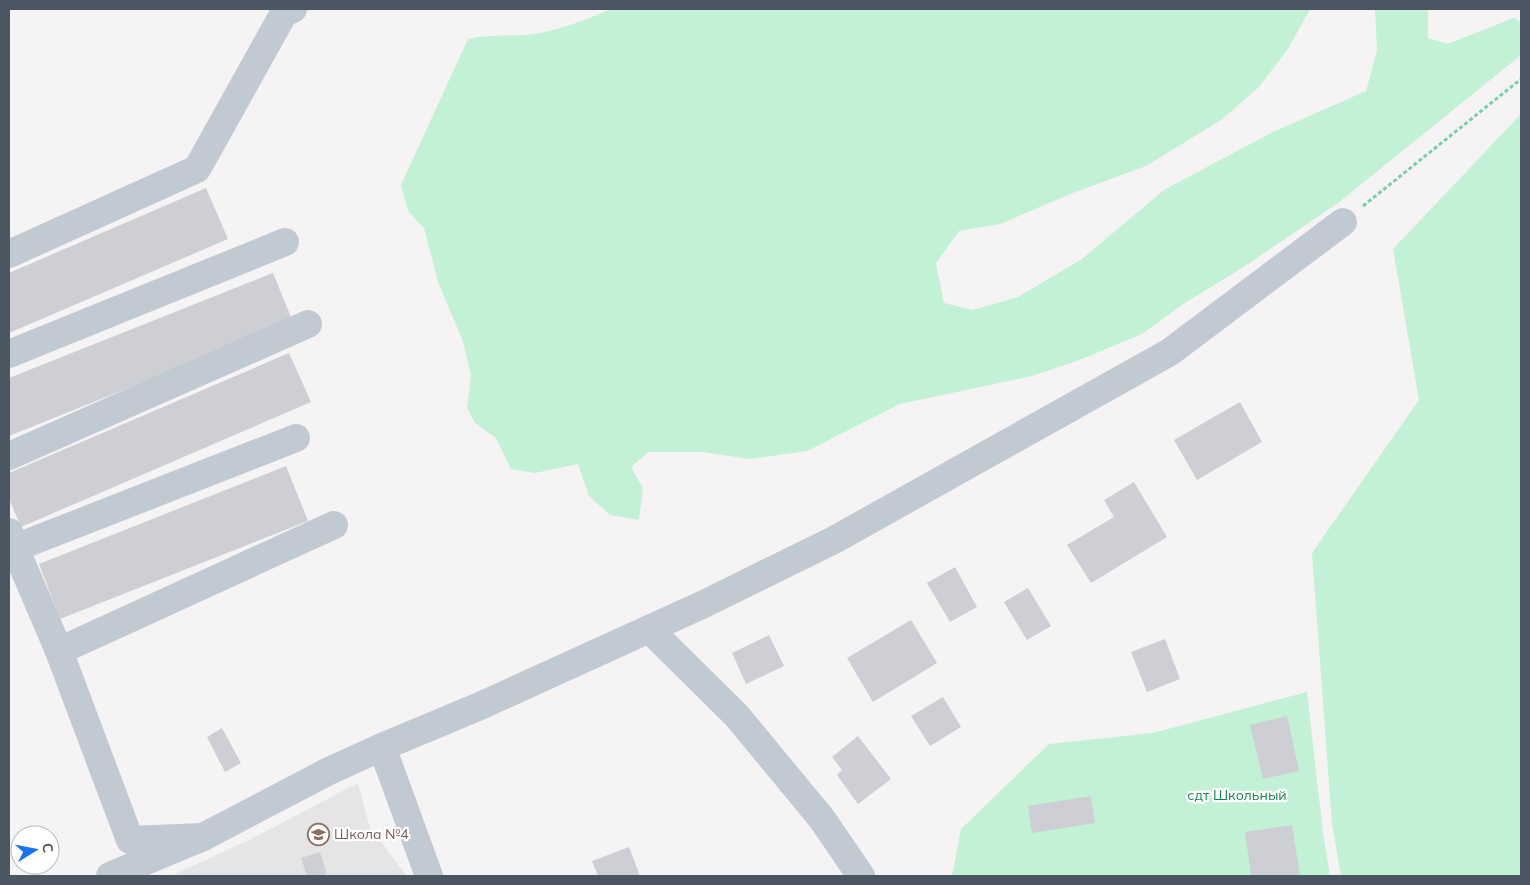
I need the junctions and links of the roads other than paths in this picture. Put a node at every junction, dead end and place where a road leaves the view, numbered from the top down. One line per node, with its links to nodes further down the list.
1 (286, 10): 4 (lane)
2 (1343, 222): 11 (lane)
3 (285, 242): 6 (lane)
4 (9, 254)
5 (308, 324): 8 (lane)
6 (9, 354)
7 (296, 438): 10 (lane)
8 (9, 456)
9 (334, 526): 12 (lane)
10 (12, 540): 12 (lane)
11 (649, 629): 13 (lane); 17 (lane)
12 (59, 652): 14 (lane)
13 (382, 747): 14 (lane); 16 (lane)
14 (203, 837): 15 (lane)
15 (110, 876)
16 (429, 876)
17 (860, 876)

